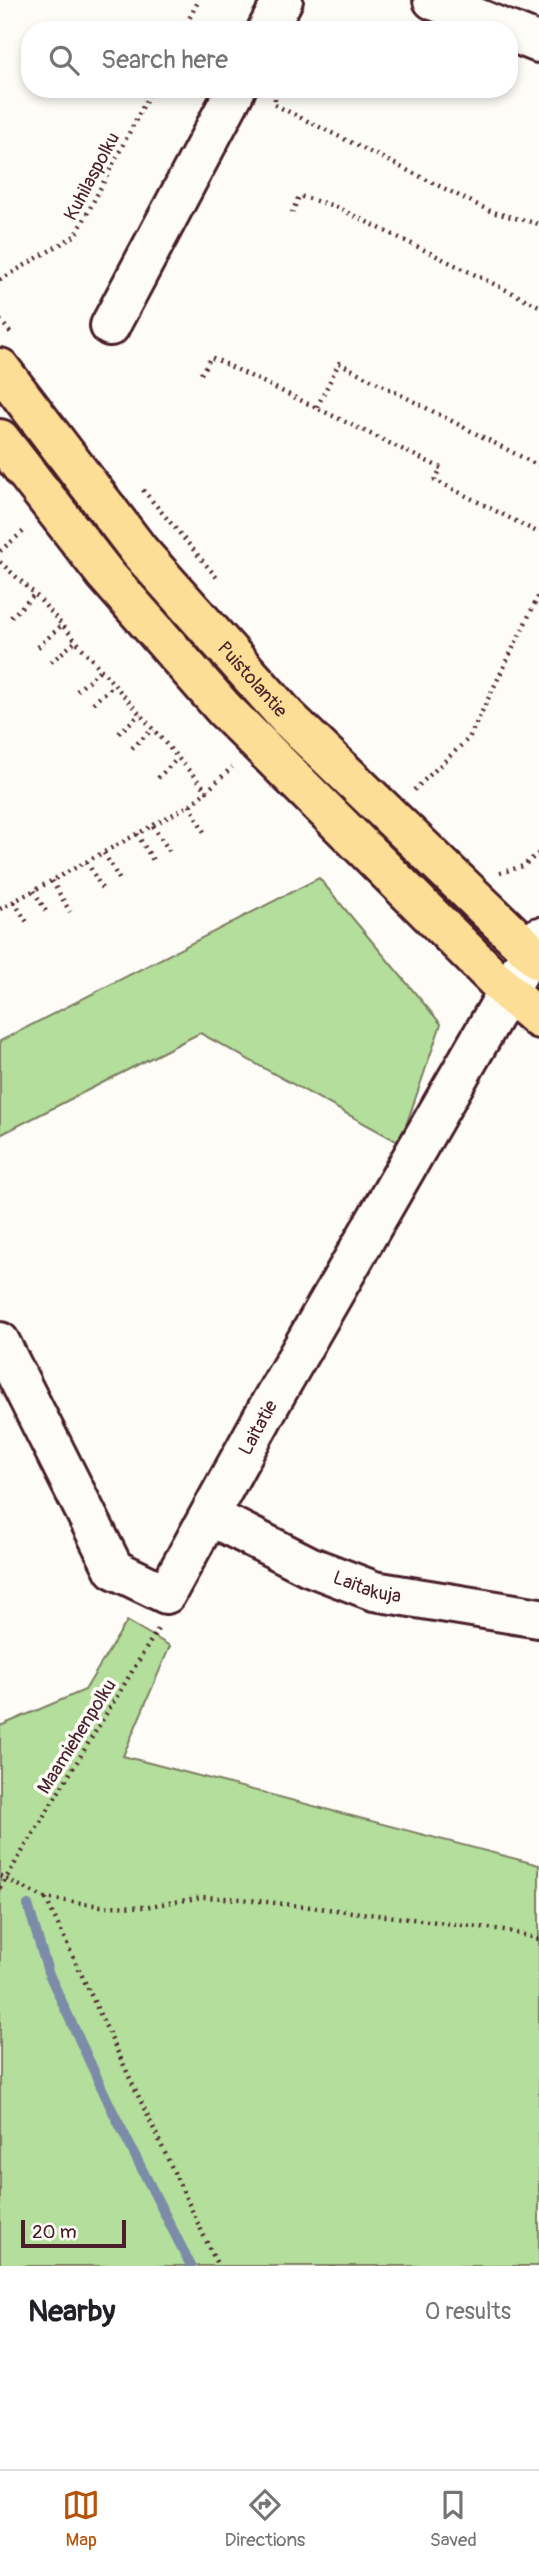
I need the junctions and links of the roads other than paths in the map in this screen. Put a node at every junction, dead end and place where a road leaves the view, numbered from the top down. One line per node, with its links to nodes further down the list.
1 (283, 0): 3 (street)
2 (433, 0): 4 (street)
3 (272, 21)
4 (483, 21)
5 (518, 35): 6 (street)
6 (539, 43)
7 (231, 98): 8 (street)
8 (110, 326)
9 (9, 354): 11 (main road, Puistolantie)
10 (0, 439): 12 (main road, Puistolantie)
11 (536, 950): 12 (street, Laitatie)
12 (509, 993): 13 (main road, Puistolantie); 15 (street, Laitatie)
13 (539, 1020)
14 (0, 1342): 15 (street, Laitatie)
15 (210, 1516): 16 (street, Laitakuja)
16 (539, 1618)

